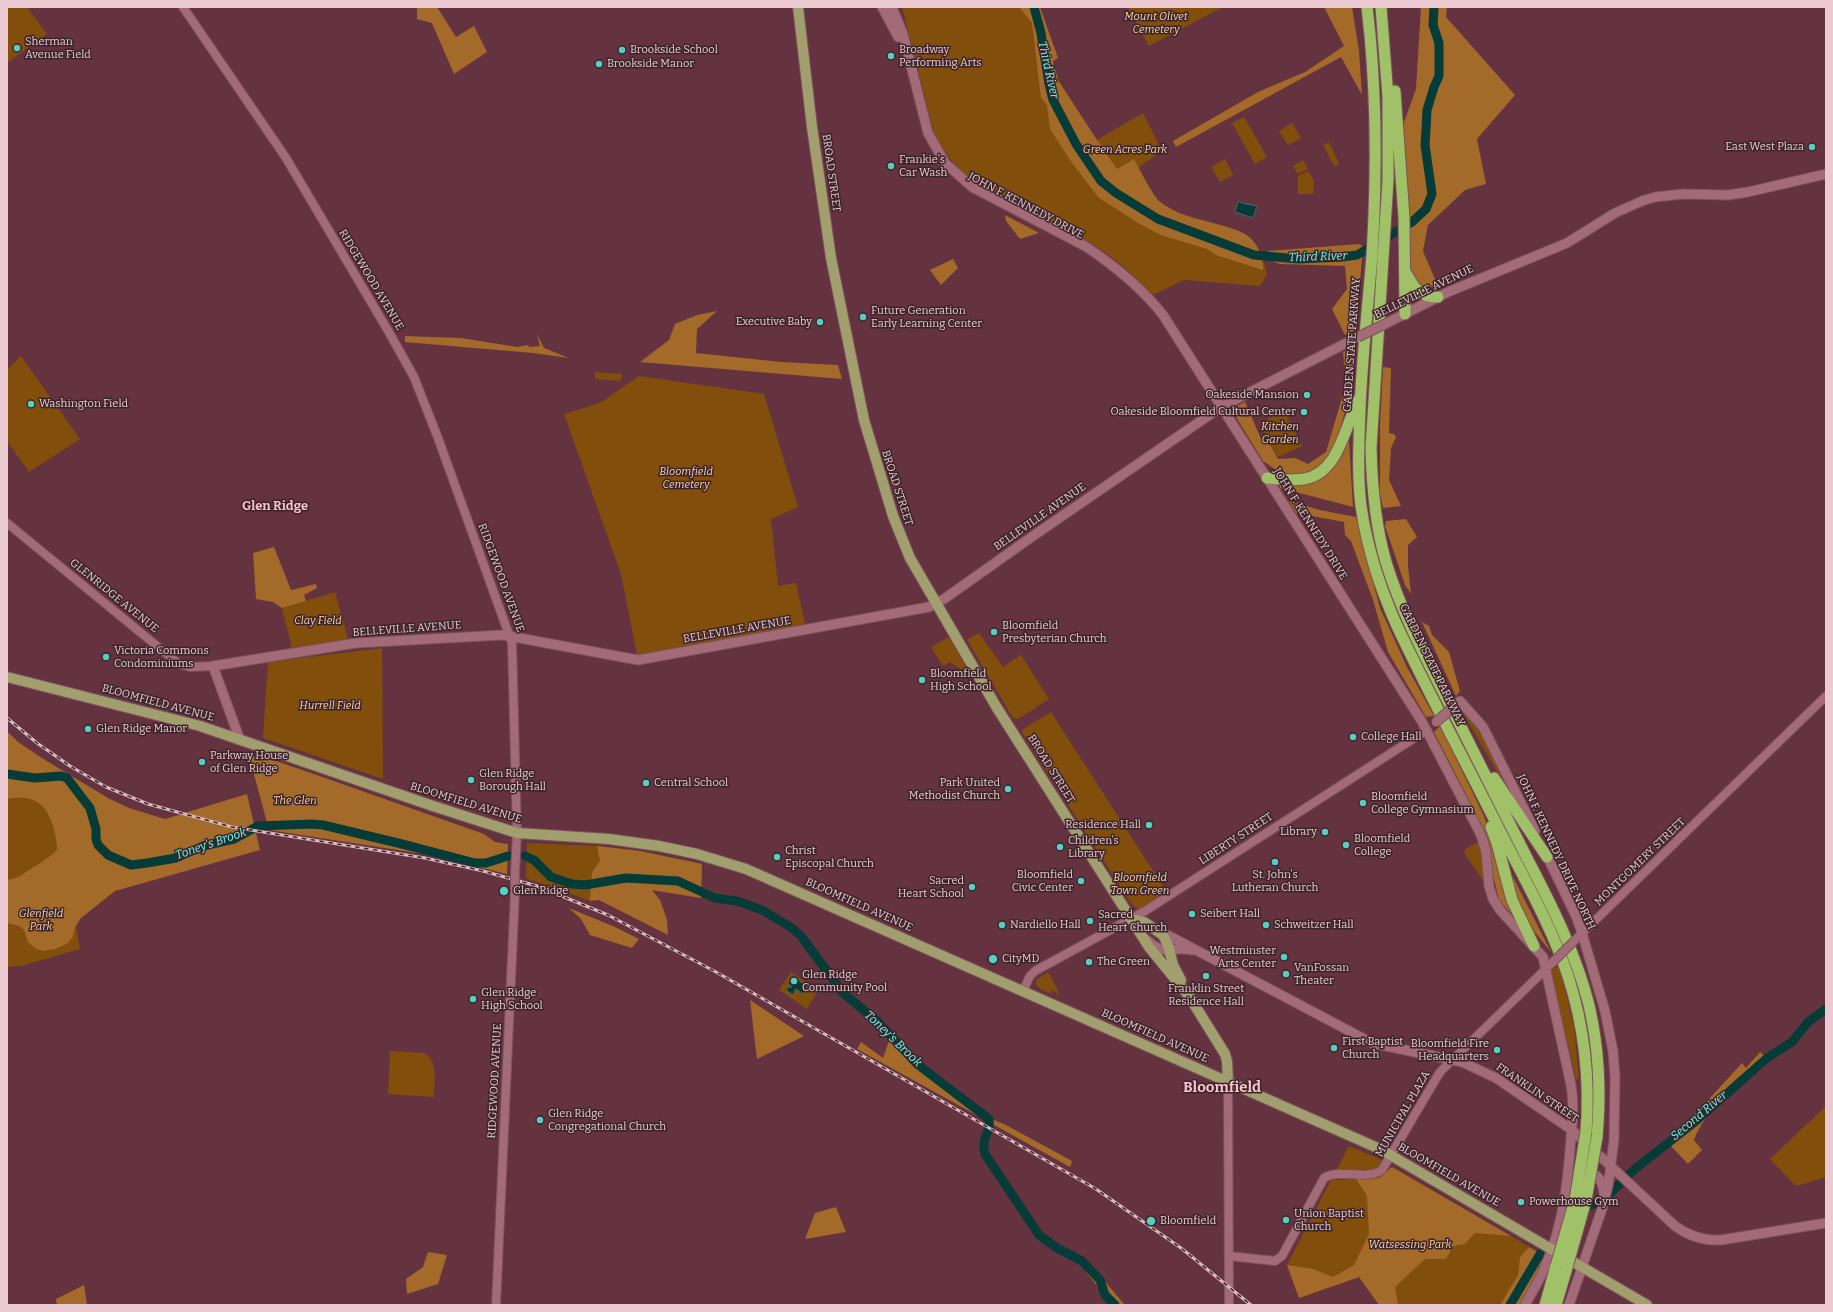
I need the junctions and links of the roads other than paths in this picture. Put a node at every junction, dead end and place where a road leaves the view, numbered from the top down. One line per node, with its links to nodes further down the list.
1 (183, 7): 22 (street, RIDGEWOOD AVENUE)
2 (798, 7): 21 (main road, BROAD STREET)
3 (882, 7): 10 (main road)
4 (887, 7): 10 (main road, JOHN F. KENNEDY DRIVE)
5 (892, 7): 11 (main road, JOHN F. KENNEDY DRIVE)
6 (899, 7): 11 (main road)
7 (1366, 7): 17 (highway, GARDEN STATE PARKWAY)
8 (1382, 7): 26 (highway, GARDEN STATE PARKWAY)
9 (1385, 7): 13 (highway)
10 (904, 54): 16 (main road, JOHN F. KENNEDY DRIVE)
11 (913, 73): 16 (main road, JOHN F. KENNEDY DRIVE)
12 (1826, 174): 14 (main road, BELLEVILLE AVENUE)
13 (1405, 272): 14 (highway); 15 (highway)
14 (1438, 297): 15 (main road, BELLEVILLE AVENUE)
15 (1405, 314): 18 (main road, BELLEVILLE AVENUE, bridge)
16 (1173, 331): 18 (main road, JOHN F. KENNEDY DRIVE)
17 (1360, 396): 19 (highway); 27 (highway, GARDEN STATE PARKWAY)
18 (1221, 407): 19 (main road, JOHN F. KENNEDY DRIVE); 21 (main road, BELLEVILLE AVENUE)
19 (1267, 478): 28 (main road, JOHN F. KENNEDY DRIVE)
20 (7, 523): 23 (street, GLENRIDGE AVENUE)
21 (936, 604): 22 (main road, BELLEVILLE AVENUE); 32 (main road, BROAD STREET)
22 (511, 636): 23 (main road, BELLEVILLE AVENUE); 30 (street, RIDGEWOOD AVENUE)
23 (213, 666): 29 (main road)
24 (7, 677): 29 (main road, BLOOMFIELD AVENUE)
25 (1826, 696): 35 (street, MONTGOMERY STREET)
26 (1456, 703): 28 (main road, LIBERTY STREET, bridge); 31 (highway); 31 (main road, JOHN F. KENNEDY DRIVE NORTH); 53 (highway, GARDEN STATE PARKWAY, bridge)
27 (1439, 711): 36 (highway); 53 (highway, GARDEN STATE PARKWAY, bridge)
28 (1427, 730): 32 (street, LIBERTY STREET); 36 (main road, JOHN F. KENNEDY DRIVE)
29 (240, 740): 30 (main road, BLOOMFIELD AVENUE)
30 (517, 833): 40 (main road, BLOOMFIELD AVENUE); 54 (street, RIDGEWOOD AVENUE, bridge)
31 (1547, 857): 35 (main road, JOHN F. KENNEDY DRIVE NORTH)
32 (1131, 919): 33 (main road, BROAD STREET); 34 (main road, BROAD STREET); 40 (street, LIBERTY STREET)
33 (1158, 930): 37 (main road, BROAD STREET); 38 (main road, FRANKLIN STREET)
34 (1142, 936): 37 (main road, FRANKLIN STREET); 41 (main road, BROAD STREET)
35 (1579, 936): 39 (street, MONTGOMERY STREET, bridge); 46 (main road, JOHN F. KENNEDY DRIVE NORTH)
36 (1534, 946): 39 (main road, JOHN F. KENNEDY DRIVE)
37 (1170, 951): 38 (main road, FRANKLIN STREET); 41 (main road, BROAD STREET)
38 (1196, 951): 42 (main road, FRANKLIN STREET)
39 (1546, 968): 42 (street, MONTGOMERY STREET); 44 (main road, JOHN F. KENNEDY DRIVE)
40 (1023, 991): 43 (main road, BLOOMFIELD AVENUE)
41 (1192, 1001): 43 (main road, BROAD STREET)
42 (1452, 1060): 44 (main road, FRANKLIN STREET); 45 (street, MUNICIPAL PLAZA)
43 (1228, 1081): 45 (main road, BLOOMFIELD AVENUE); 51 (street)
44 (1572, 1130): 46 (main road, FRANKLIN STREET); 48 (main road, JOHN F. KENNEDY DRIVE)
45 (1392, 1155): 50 (main road, BLOOMFIELD AVENUE); 51 (street, MUNICIPAL PLAZA)
46 (1611, 1167): 47 (main road, JOHN F. KENNEDY DRIVE NORTH); 49 (main road, FRANKLIN STREET)
47 (1606, 1188): 48 (main road); 52 (main road, JOHN F. KENNEDY DRIVE NORTH)
48 (1564, 1200): 50 (main road)
49 (1826, 1223)
50 (1551, 1249): 52 (main road, BLOOMFIELD AVENUE); 56 (main road)
51 (1229, 1256): 55 (street)
52 (1581, 1267): 59 (main road, JOHN F. KENNEDY DRIVE NORTH); 60 (main road, BLOOMFIELD AVENUE)
53 (1561, 1269): 57 (highway, GARDEN STATE PARKWAY); 58 (highway, GARDEN STATE PARKWAY)
54 (496, 1305)
55 (1229, 1305)
56 (1525, 1305)
57 (1545, 1305)
58 (1556, 1305)
59 (1569, 1305)
60 (1647, 1305)

